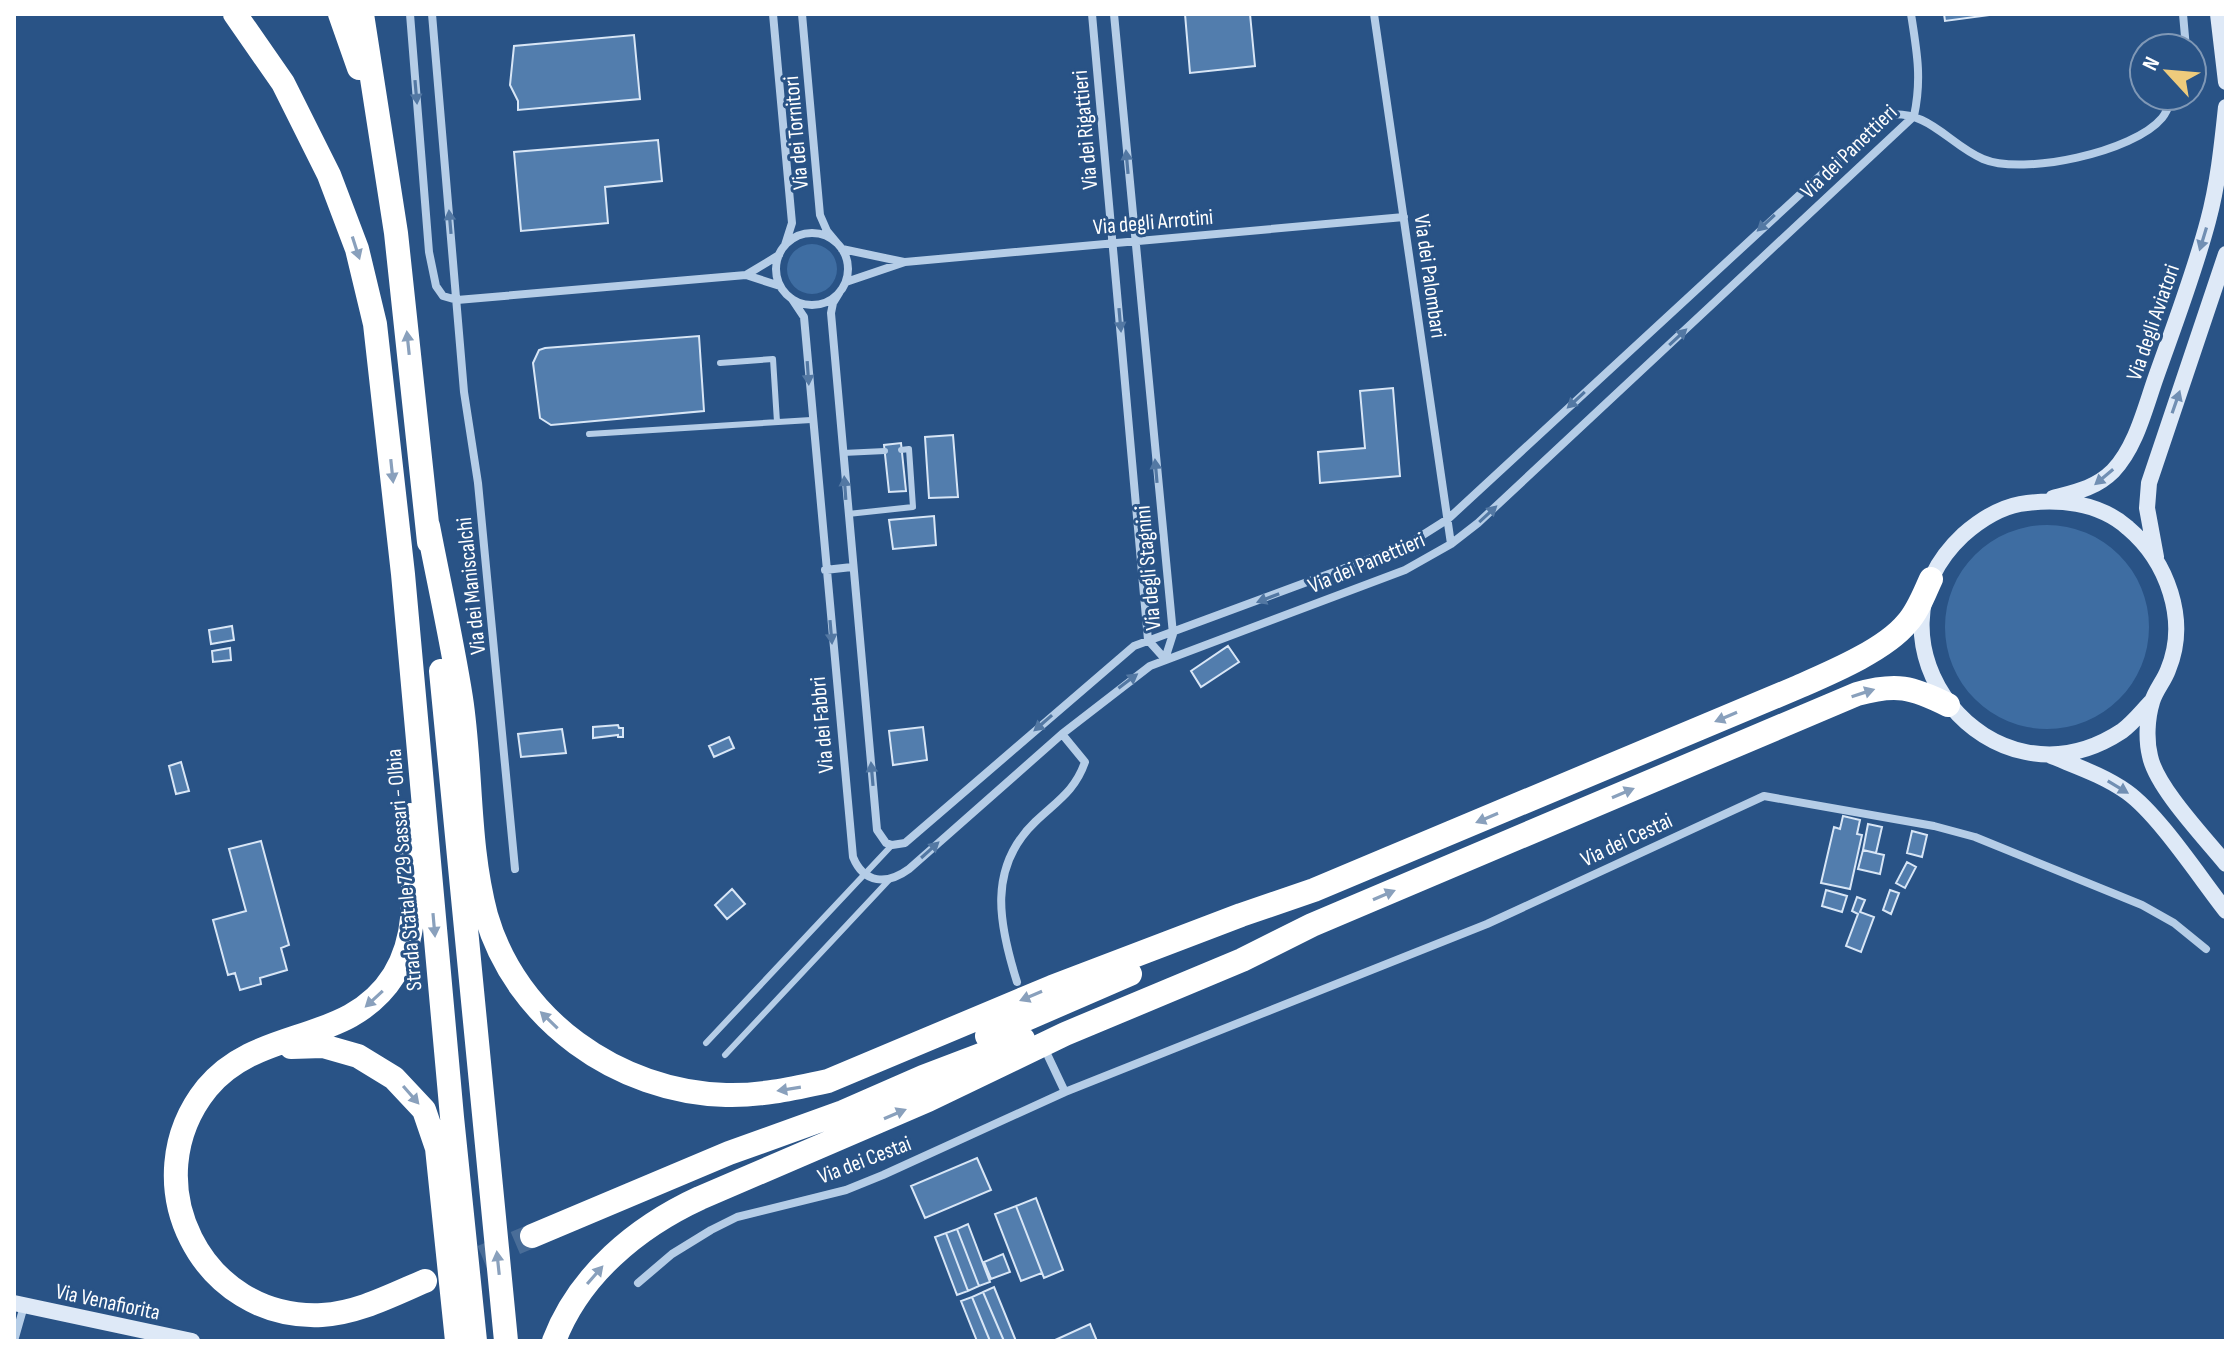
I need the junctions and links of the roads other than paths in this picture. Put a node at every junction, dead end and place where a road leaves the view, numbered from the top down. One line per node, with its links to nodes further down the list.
1 (221, 14): 19 (highway)
2 (235, 14): 19 (highway)
3 (340, 14): 18 (highway)
4 (362, 14): 18 (highway)
5 (410, 14): 32 (street, one-way to 32)
6 (432, 14): 32 (street, Via dei Maniscalchi, one-way to 6)
7 (773, 14): 23 (street, Via dei Tornitori)
8 (802, 14): 24 (street, Via dei Tornitori)
9 (1092, 14): 22 (street, Via dei Rigattieri)
10 (1114, 14): 21 (street, Via dei Rigattieri, one-way to 10)
11 (1374, 14): 20 (street, Via dei Palombari)
12 (1911, 14): 17 (street)
13 (2218, 14): 14 (main road)
14 (2226, 82)
15 (2226, 107): 40 (main road, Via degli Aviatori, one-way to 40)
16 (2165, 112): 17 (street)
17 (1914, 116): 42 (street, Via dei Panettieri, one-way to 42); 44 (street, Via dei Panettieri, one-way to 17)
18 (385, 169): 43 (highway, one-way to 18)
19 (329, 175): 51 (highway, Strada Statale 729 Sassari - Olbia, one-way to 51)
20 (1404, 217): 21 (street, Via degli Arrotini); 42 (street, Via dei Palombari)
21 (1134, 240): 22 (street, Via degli Arrotini); 49 (street, Via degli Stagnini, one-way to 21)
22 (1113, 242): 27 (street, Via degli Arrotini); 50 (street, Via degli Stagnini, one-way to 50)
23 (785, 245): 24 (street); 26 (street)
24 (839, 246): 27 (street); 30 (street)
25 (2226, 254): 45 (main road, one-way to 25)
26 (779, 255): 28 (street); 29 (street)
27 (905, 262): 30 (street)
28 (746, 275): 29 (street); 32 (street)
29 (780, 286): 31 (street)
30 (843, 286): 31 (street); 39 (street, Via dei Fabbri)
31 (792, 299): 34 (street, Via dei Fabbri, one-way to 34)
32 (457, 300): 59 (street, Via dei Maniscalchi)
33 (720, 363): 35 (lane)
34 (811, 420): 35 (lane); 47 (street, Via dei Fabbri)
35 (777, 422): 36 (lane)
36 (589, 434)
37 (901, 450): 41 (lane)
38 (885, 451): 39 (lane)
39 (843, 453): 41 (street, Via dei Fabbri, one-way to 39)
40 (2046, 500): 45 (main road); 48 (main road)
41 (847, 514): 46 (street, Via dei Fabbri)
42 (1448, 519): 44 (street, Via dei Palombari); 49 (street, Via dei Panettieri, one-way to 49)
43 (428, 526): 62 (highway, one-way to 43); 81 (highway, one-way to 43)
44 (1451, 544): 52 (street, Via dei Panettieri)
45 (2157, 559): 53 (main road)
46 (852, 567): 47 (street); 57 (street, Via dei Fabbri, one-way to 46)
47 (825, 570): 60 (street, Via dei Fabbri, one-way to 60)
48 (1931, 579): 54 (main road); 62 (highway, one-way to 62)
49 (1173, 634): 50 (street, Via dei Panettieri); 52 (street, Via degli Stagnini)
50 (1148, 640): 52 (street, Via degli Stagnini); 57 (street, Via dei Panettieri, one-way to 57)
51 (409, 652): 68 (highway, one-way to 68); 80 (highway, Strada Statale 729 Sassari - Olbia, one-way to 80)
52 (1165, 659): 55 (street, Via dei Panettieri, one-way to 52)
53 (2152, 701): 56 (main road); 58 (main road)
54 (1948, 705): 56 (main road); 64 (highway, one-way to 54)
55 (1062, 734): 61 (street, Via dei Panettieri, one-way to 55); 66 (street)
56 (2047, 754): 63 (main road, one-way to 63)
57 (892, 845): 60 (lane)
58 (2226, 864)
59 (515, 869)
60 (864, 874): 61 (street); 67 (lane)
61 (889, 880): 69 (lane)
62 (1314, 890): 72 (highway)
63 (2226, 911)
64 (1312, 925): 72 (highway); 82 (highway, one-way to 64)
65 (2206, 949): 71 (street, Via dei Cestai)
66 (1017, 982)
67 (706, 1043)
68 (264, 1048): 74 (highway); 79 (highway, one-way to 79)
69 (725, 1055)
70 (1048, 1056): 71 (street)
71 (1065, 1092): 75 (street, Via dei Cestai)
72 (729, 1153): 73 (highway)
73 (532, 1236)
74 (425, 1281)
75 (638, 1283)
76 (19, 1305): 77 (street); 78 (main road, Via Venafiorita)
77 (14, 1341)
78 (192, 1341)
79 (457, 1341)
80 (475, 1341)
81 (506, 1341)
82 (554, 1341)

